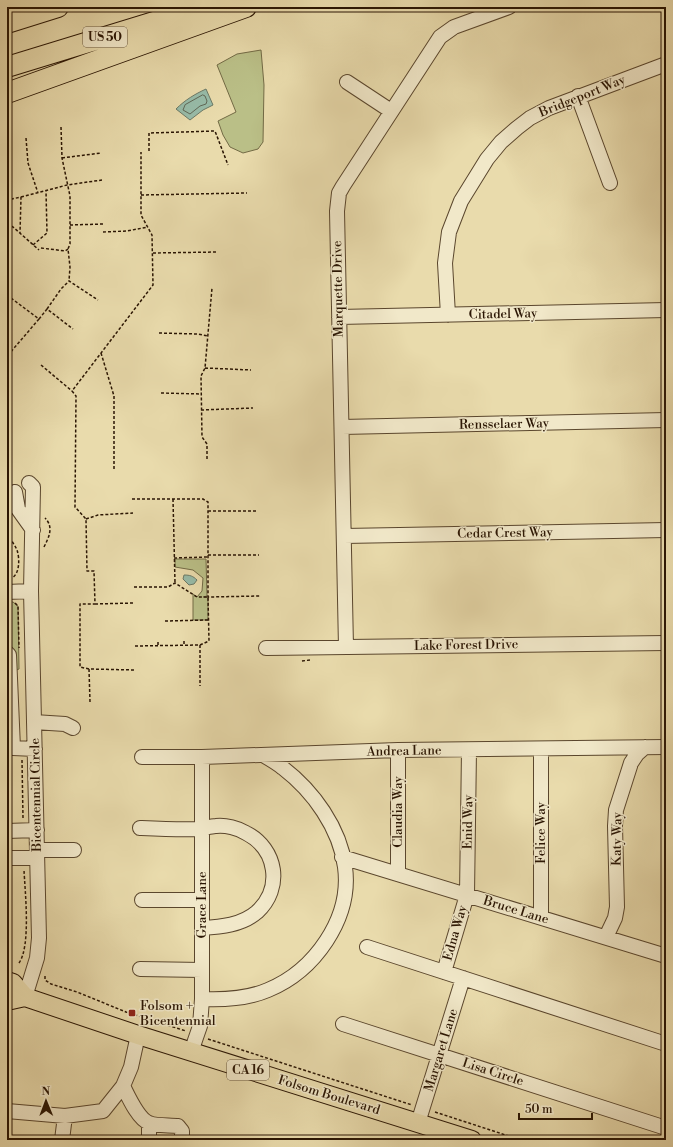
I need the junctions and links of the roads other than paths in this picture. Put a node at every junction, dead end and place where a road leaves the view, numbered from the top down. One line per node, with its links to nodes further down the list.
1 (58, 7): 5 (highway)
2 (203, 7): 7 (highway, US 50)
3 (246, 7): 9 (highway)
4 (509, 7): 11 (street, Marquette Drive)
5 (7, 23)
6 (666, 64): 10 (street, Bridgeport Way)
7 (7, 67)
8 (347, 82): 11 (street)
9 (7, 92)
10 (578, 96): 12 (street); 14 (street, Bridgeport Way)
11 (391, 111): 15 (street, Marquette Drive)
12 (610, 183)
13 (666, 310): 14 (street, Citadel Way)
14 (448, 315): 15 (street, Citadel Way)
15 (339, 317): 17 (street, Marquette Drive)
16 (666, 420): 17 (street, Rensselaer Way)
17 (342, 427): 22 (street, Marquette Drive)
18 (29, 483): 20 (street, Bicentennial Circle)
19 (16, 496): 20 (street)
20 (29, 508): 23 (street, Bicentennial Circle)
21 (666, 530): 22 (street, Cedar Crest Way)
22 (344, 536): 26 (street, Marquette Drive)
23 (31, 591): 24 (street); 29 (street, Bicentennial Circle)
24 (10, 597)
25 (666, 643): 26 (street, Lake Forest Drive)
26 (346, 646): 27 (street, Lake Forest Drive)
27 (266, 648)
28 (13, 653): 33 (street)
29 (34, 722): 30 (street); 33 (street, Bicentennial Circle)
30 (73, 728)
31 (645, 747): 32 (street, Andrea Lane); 34 (street, Andrea Lane); 54 (street, Katy Way)
32 (666, 747)
33 (28, 749): 43 (street, Bicentennial Circle)
34 (540, 749): 36 (street, Andrea Lane); 52 (street, Felice Way)
35 (398, 750): 36 (street, Andrea Lane); 37 (street, Andrea Lane); 48 (street, Claudia Way)
36 (469, 750): 49 (street, Enid Way)
37 (263, 755): 39 (street, Andrea Lane); 46 (street)
38 (142, 757): 39 (street, Andrea Lane)
39 (202, 757): 41 (street, Grace Lane)
40 (140, 828): 41 (street)
41 (202, 829): 51 (street, Grace Lane); 53 (street)
42 (7, 831): 43 (street)
43 (30, 831): 45 (street, Bicentennial Circle)
44 (74, 850): 45 (street)
45 (33, 855): 47 (street); 62 (street, Bicentennial Circle)
46 (342, 857): 48 (street, Bruce Lane); 63 (street)
47 (7, 858)
48 (398, 874): 49 (street, Bruce Lane)
49 (467, 895): 52 (street, Bruce Lane); 59 (street, Edna Way)
50 (142, 900): 51 (street)
51 (202, 900): 53 (street, Grace Lane)
52 (541, 918): 54 (street, Bruce Lane)
53 (202, 928): 58 (street, Grace Lane)
54 (606, 937): 56 (street, Bruce Lane)
55 (367, 947): 59 (street)
56 (666, 956)
57 (140, 969): 58 (street)
58 (202, 970): 63 (street, Grace Lane)
59 (444, 972): 60 (street)
60 (463, 978): 67 (street); 69 (street, Margaret Lane)
61 (7, 982): 62 (main road, Folsom Boulevard / CA 16)
62 (25, 997): 64 (main road); 66 (main road, Folsom Boulevard / CA 16)
63 (202, 999): 68 (street, Grace Lane)
64 (7, 1001)
65 (343, 1024): 69 (street, Lisa Circle)
66 (138, 1035): 68 (main road, Folsom Boulevard / CA 16); 70 (street)
67 (666, 1044)
68 (191, 1052): 72 (main road, Folsom Boulevard / CA 16)
69 (440, 1055): 72 (street, Margaret Lane); 75 (street, Lisa Circle)
70 (123, 1086): 73 (street); 74 (street)
71 (7, 1111): 73 (street)
72 (420, 1115): 79 (main road, Folsom Boulevard / CA 16)
73 (65, 1116): 76 (street)
74 (149, 1123): 77 (street); 78 (street)
75 (666, 1128)
76 (62, 1140)
77 (148, 1140)
78 (182, 1140)
79 (472, 1140)

